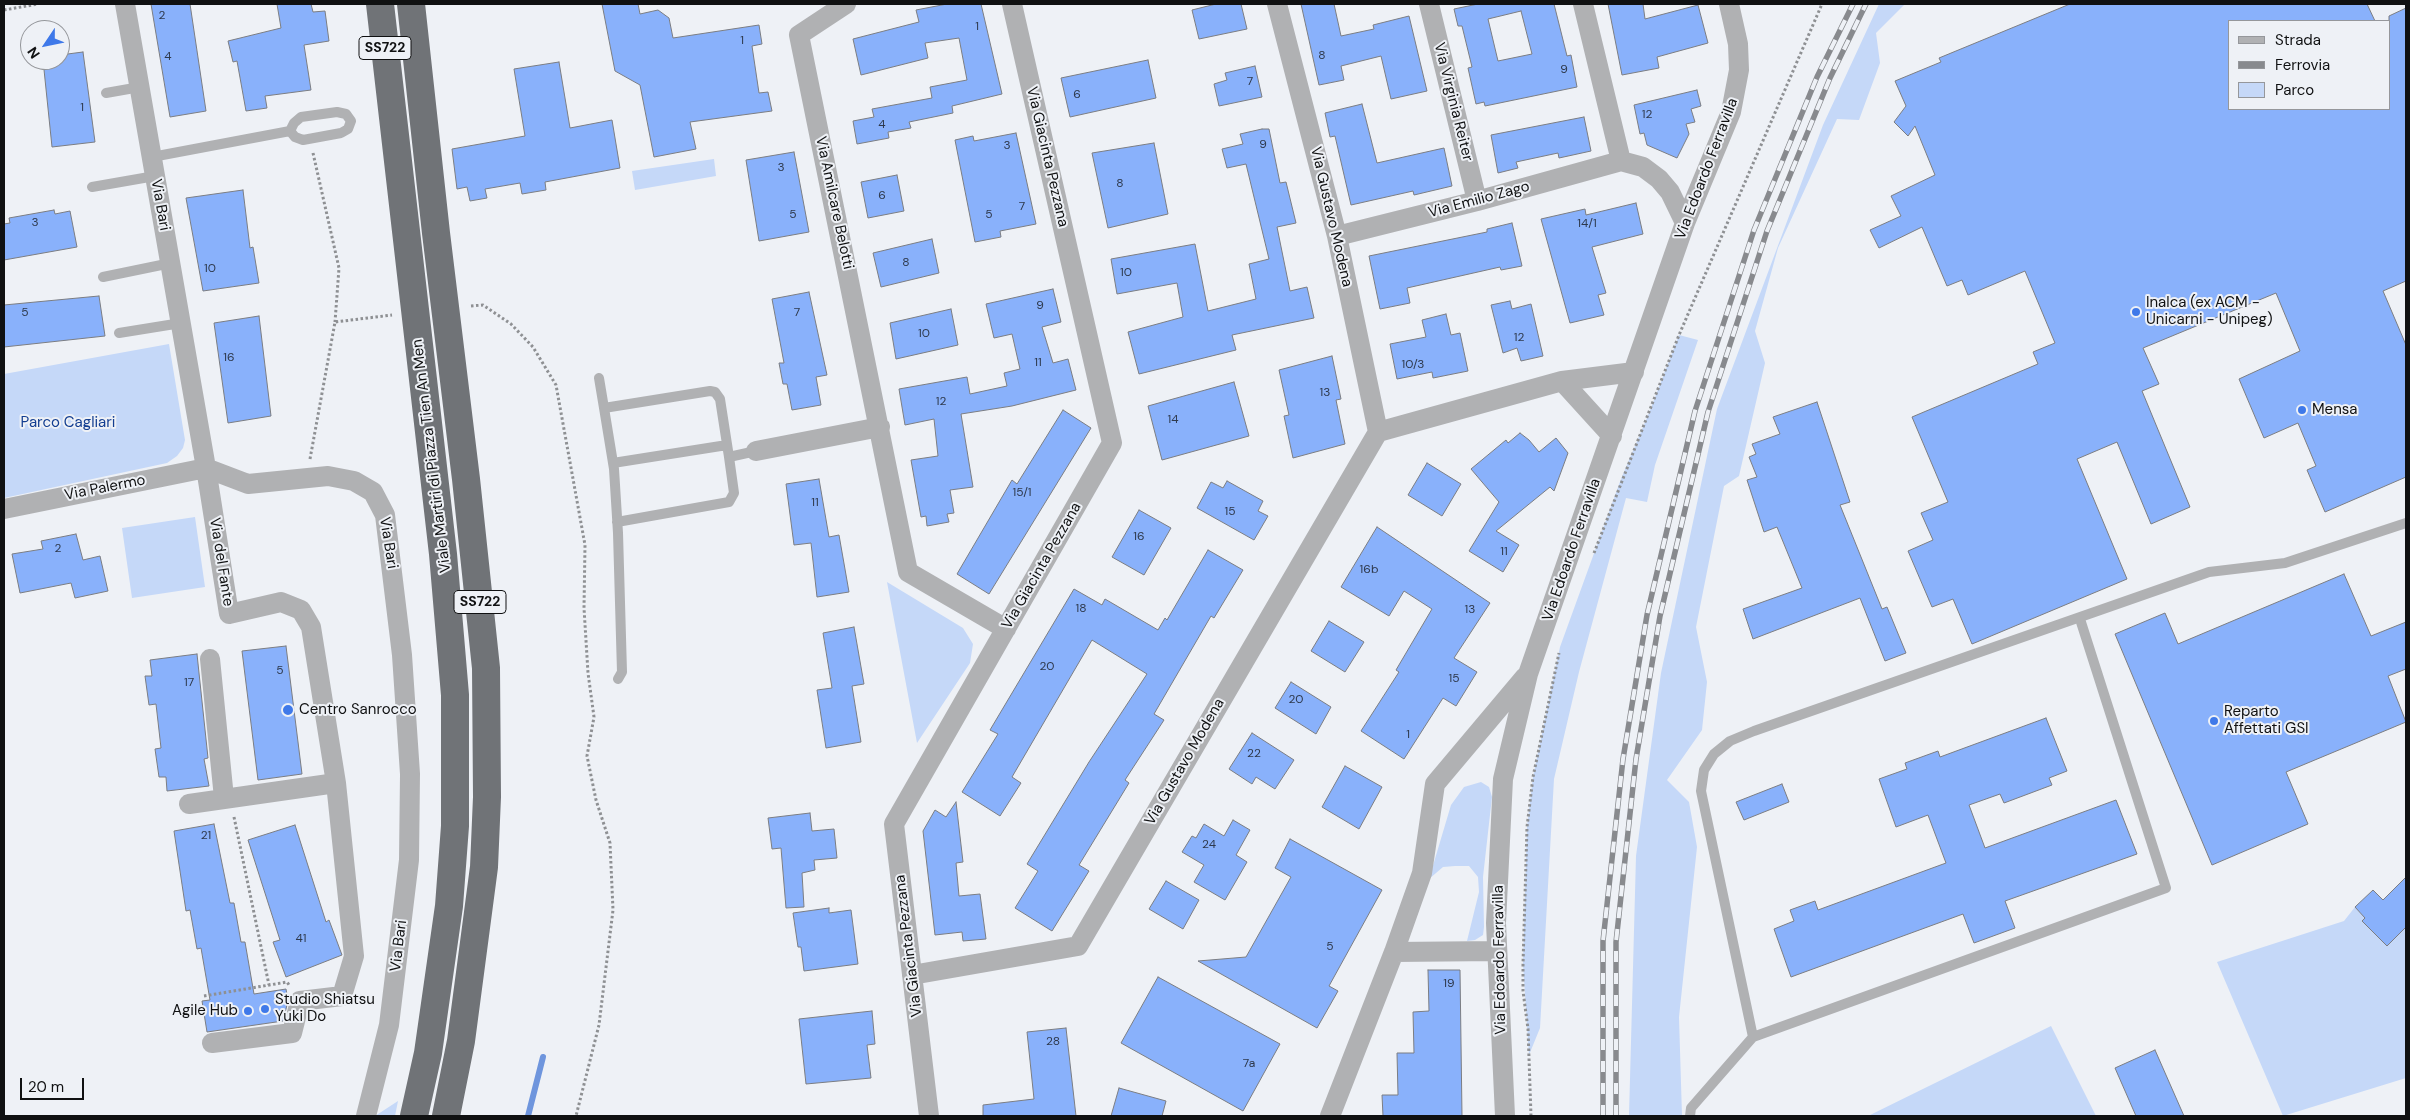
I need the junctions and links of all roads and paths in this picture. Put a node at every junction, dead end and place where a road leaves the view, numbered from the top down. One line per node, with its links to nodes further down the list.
1 (38, 4): 12 (path)
2 (125, 4): 13 (street, Via Bari)
3 (380, 4): 65 (highway, Viale Martiri di Piazza Tien An Men / SS722)
4 (411, 4): 66 (highway, Viale Martiri di Piazza Tien An Men / SS722)
5 (846, 4): 34 (street, Via Amilcare Belotti)
6 (1012, 4): 48 (street, Via Giacinta Pezzana)
7 (1277, 4): 22 (street, Via Gustavo Modena)
8 (1429, 4): 20 (street, Via Virginia Reiter)
9 (1583, 4): 17 (street)
10 (1729, 4): 21 (street, Via Edoardo Ferravilla)
11 (1822, 4): 46 (path)
12 (4, 10)
13 (140, 87): 14 (lane); 18 (street, Via Bari)
14 (106, 93)
15 (290, 131): 16 (lane); 16 (lane); 18 (lane)
16 (310, 138): 27 (path)
17 (1621, 161): 20 (street, Via Emilio Zago); 21 (street)
18 (154, 166): 19 (lane); 23 (street, Via Bari)
19 (92, 187)
20 (1477, 201): 22 (street, Via Emilio Zago)
21 (1685, 223): 30 (street, Via Edoardo Ferravilla)
22 (1337, 236): 35 (street, Via Gustavo Modena)
23 (171, 263): 24 (lane); 28 (street, Via Bari)
24 (103, 277)
25 (471, 306): 67 (path)
26 (395, 315): 27 (path)
27 (335, 322): 42 (path)
28 (181, 323): 29 (lane); 41 (street, Via Bari)
29 (119, 333)
30 (1634, 372): 32 (street); 36 (street, Via Edoardo Ferravilla)
31 (599, 378): 33 (lane)
32 (1562, 381): 35 (street); 36 (street)
33 (604, 408): 37 (lane); 40 (lane)
34 (880, 427): 38 (street); 48 (street, Via Amilcare Belotti)
35 (1378, 432): 58 (street, Via Gustavo Modena)
36 (1612, 436): 51 (street, Via Edoardo Ferravilla)
37 (727, 445): 39 (lane); 40 (lane)
38 (756, 451): 39 (lane)
39 (729, 457): 44 (lane)
40 (613, 463): 44 (lane)
41 (206, 468): 42 (street, Via Bari); 43 (street, Via Palermo); 53 (street, Via del Fante)
42 (307, 478): 64 (street, Via Bari)
43 (4, 509)
44 (617, 522): 52 (lane)
45 (2406, 523): 47 (lane)
46 (1591, 560)
47 (2080, 619): 62 (lane); 62 (lane)
48 (1006, 629): 58 (street, Via Giacinta Pezzana)
49 (1560, 647): 71 (path)
50 (210, 660): 54 (street)
51 (1528, 674): 56 (street, Via Edoardo Ferravilla); 57 (street)
52 (618, 679)
53 (336, 783): 54 (street); 61 (street, Via del Fante)
54 (227, 798): 55 (street); 59 (path)
55 (189, 804)
56 (1497, 951): 57 (street); 70 (street, Via Edoardo Ferravilla)
57 (1394, 952): 69 (street)
58 (912, 975): 68 (street, Via Giacinta Pezzana)
59 (269, 985): 60 (path); 61 (path)
60 (204, 996)
61 (300, 1001): 63 (street)
62 (1752, 1037): 72 (lane)
63 (212, 1043)
64 (366, 1116)
65 (414, 1116)
66 (446, 1116)
67 (576, 1116)
68 (929, 1116)
69 (1330, 1116)
70 (1505, 1116)
71 (1531, 1116)
72 (1690, 1116)

